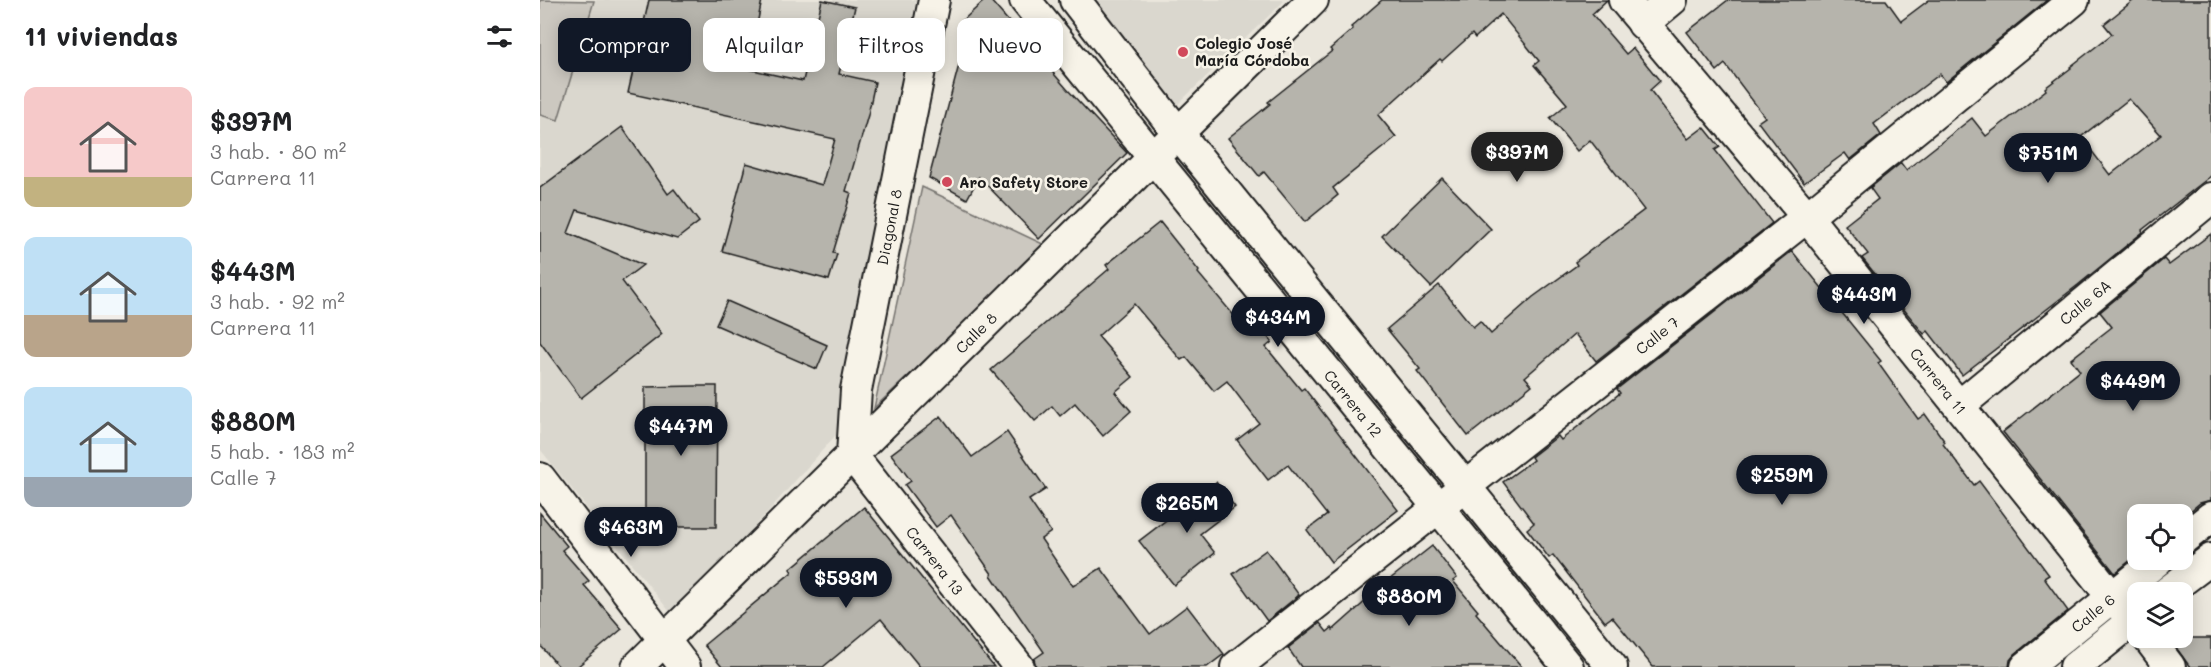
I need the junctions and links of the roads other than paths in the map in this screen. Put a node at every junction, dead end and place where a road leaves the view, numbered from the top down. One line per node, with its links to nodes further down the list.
1 (934, 0): 14 (street, Diagonal 8)
2 (1025, 0): 10 (street, Carrera 12)
3 (1075, 0): 9 (street)
4 (1313, 0): 9 (street, Calle 8)
5 (1624, 0): 8 (street, Carrera 11)
6 (1672, 0): 8 (street)
7 (2074, 0): 12 (street, Calle 7)
8 (1643, 24): 12 (street, Carrera 11)
9 (1178, 133): 10 (street, Calle 8); 16 (street)
10 (1154, 157): 14 (street, Calle 8); 17 (street, Carrera 12)
11 (2211, 198): 13 (street, Calle 6A)
12 (1807, 217): 13 (street, Carrera 11); 16 (street, Calle 7)
13 (1960, 405): 23 (street, Carrera 11)
14 (852, 455): 26 (street, Calle 8); 30 (street, Carrera 13)
15 (540, 478): 26 (street)
16 (1466, 486): 17 (street, Calle 7); 33 (street)
17 (1438, 507): 31 (street, Calle 7); 32 (street, Carrera 12)
18 (2211, 517): 19 (street)
19 (2193, 531)
20 (2211, 559): 22 (street)
21 (2146, 570): 23 (street, Calle 6)
22 (2180, 582)
23 (2112, 597): 24 (street, Carrera 11); 34 (street, Calle 6)
24 (2127, 612)
25 (2127, 632): 35 (street, Calle 6)
26 (664, 640): 28 (street, Calle 8); 29 (street)
27 (2156, 648): 36 (street, Carrera 11)
28 (637, 667)
29 (684, 667)
30 (1019, 667)
31 (1236, 667)
32 (1568, 667)
33 (1612, 667)
34 (2026, 667)
35 (2075, 667)
36 (2170, 667)

